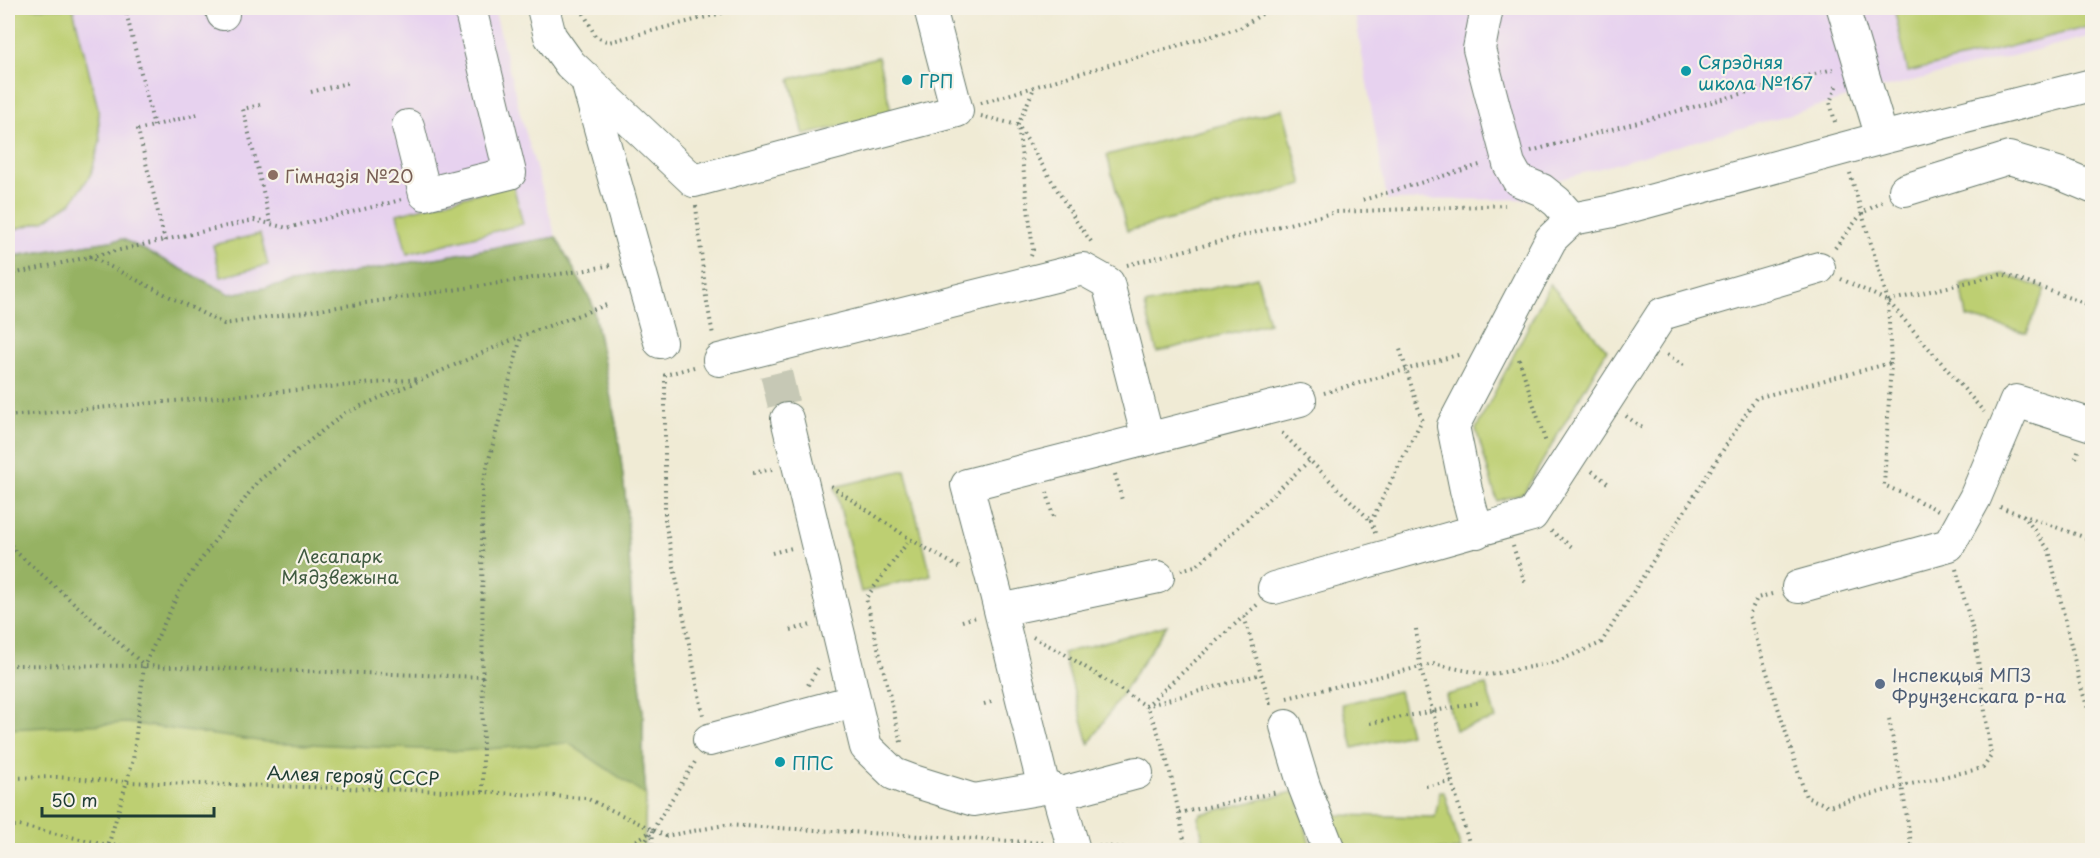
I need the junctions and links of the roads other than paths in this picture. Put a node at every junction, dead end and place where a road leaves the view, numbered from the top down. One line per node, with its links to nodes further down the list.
1 (470, 8): 8 (lane)
2 (930, 8): 6 (lane)
3 (1487, 8): 12 (lane)
4 (1843, 8): 9 (lane)
5 (547, 22): 6 (lane)
6 (586, 77): 14 (lane)
7 (2092, 85): 9 (lane)
8 (408, 126)
9 (1882, 138): 12 (lane)
10 (2092, 187): 11 (lane)
11 (1905, 189)
12 (1572, 219): 20 (lane)
13 (1819, 268): 20 (lane)
14 (660, 342)
15 (716, 346): 19 (lane)
16 (1300, 400): 19 (lane)
17 (787, 419): 25 (lane)
18 (2092, 425): 22 (lane)
19 (1148, 439): 24 (lane)
20 (1492, 527): 23 (lane)
21 (1158, 577): 24 (lane)
22 (1798, 587)
23 (1274, 588)
24 (1000, 610): 29 (lane)
25 (854, 701): 27 (lane); 29 (lane)
26 (1286, 726): 31 (lane)
27 (709, 740)
28 (1137, 773): 29 (lane)
29 (1051, 791): 30 (lane)
30 (1073, 848)
31 (1329, 850)

